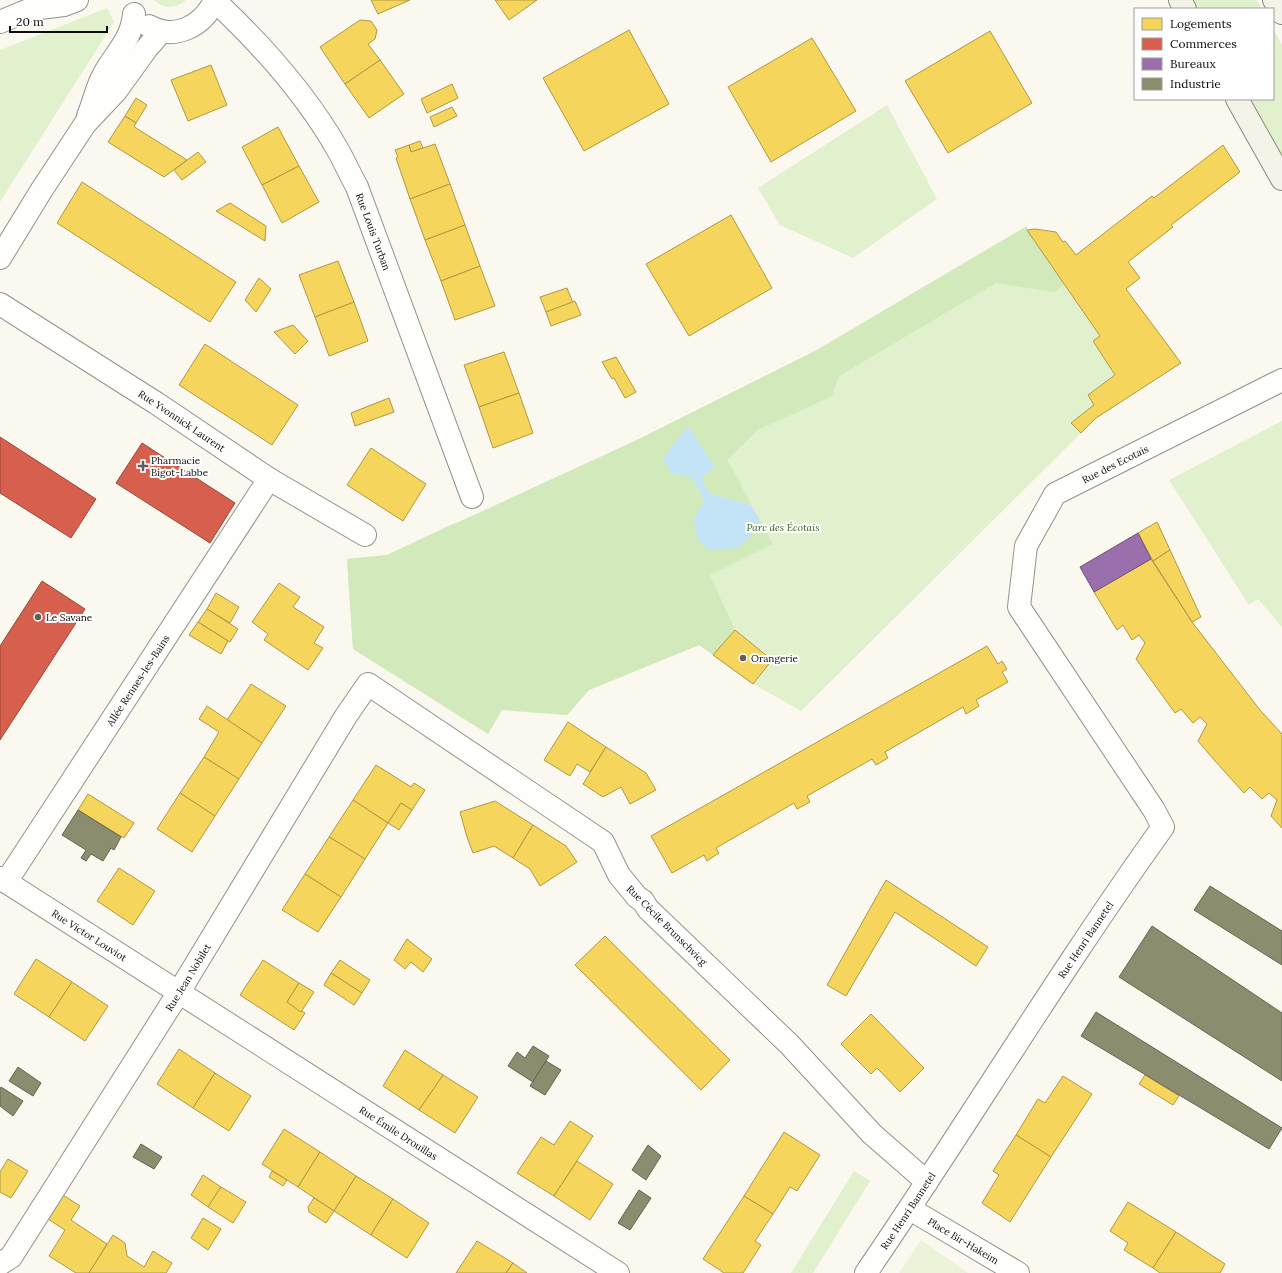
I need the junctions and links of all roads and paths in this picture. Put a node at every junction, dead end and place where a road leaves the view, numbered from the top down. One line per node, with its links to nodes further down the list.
1 (77, 0): 4 (street)
2 (215, 0): 8 (street); 16 (street, Rue Louis Turban)
3 (1274, 0): 6 (main road)
4 (37, 4): 7 (street)
5 (130, 7): 8 (street); 10 (street)
6 (1282, 13)
7 (0, 22)
8 (162, 31): 10 (street)
9 (1238, 100): 11 (main road)
10 (85, 124): 12 (street)
11 (1282, 178)
12 (0, 258)
13 (0, 304): 15 (street, Rue Yvonnick Laurent)
14 (1282, 380): 18 (street, Rue des Ecotais)
15 (269, 479): 17 (street, Rue Yvonnick Laurent); 20 (street, Allée Rennes-les-Bains)
16 (472, 497)
17 (365, 535)
18 (1019, 607): 22 (street, Rue Henri Bannetel)
19 (368, 684): 21 (street, Rue Jean Nobilet); 22 (street, Rue Cécile Brunschvicg)
20 (3, 880): 21 (street, Rue Victor Louviot)
21 (179, 992): 24 (street, Rue Jean Nobilet); 25 (street, Rue Émile Drouillas)
22 (927, 1182): 23 (street, Rue Henri Bannetel)
23 (910, 1209): 26 (street, Rue Henri Bannetel); 27 (street, Place Bir-Hakeim)
24 (0, 1264)
25 (618, 1273)
26 (866, 1273)
27 (1018, 1273)

